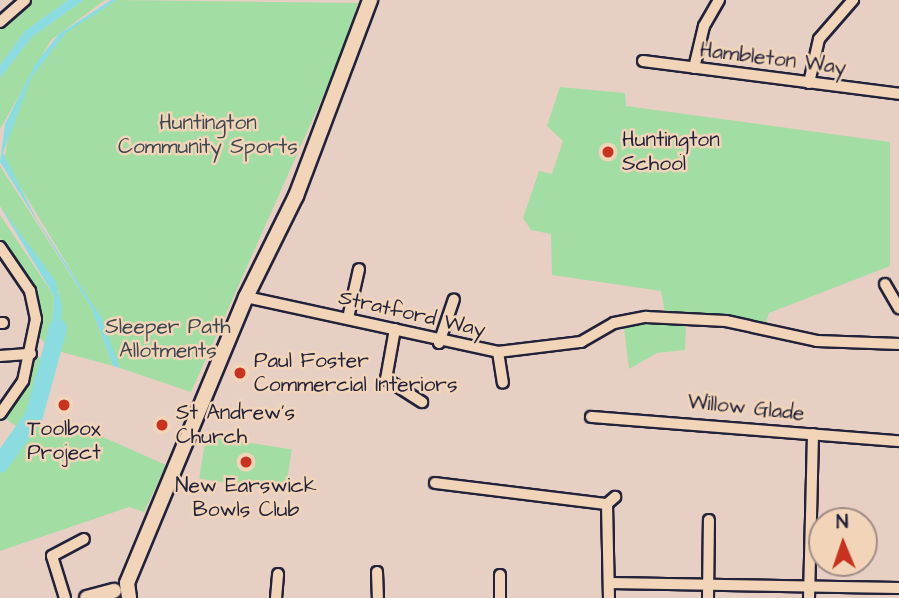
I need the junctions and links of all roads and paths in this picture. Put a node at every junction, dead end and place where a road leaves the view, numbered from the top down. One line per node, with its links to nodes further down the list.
1 (25, 0): 5 (street)
2 (370, 0): 13 (street)
3 (719, 0): 7 (street)
4 (853, 0): 8 (street)
5 (0, 22)
6 (643, 61): 7 (street, Hambleton Way)
7 (694, 68): 8 (street, Hambleton Way)
8 (809, 83): 9 (street, Hambleton Way)
9 (899, 94)
10 (0, 247): 21 (street)
11 (359, 269): 16 (street)
12 (885, 284): 15 (street)
13 (246, 297): 16 (street, Stratford Way); 38 (street)
14 (454, 299): 18 (street)
15 (899, 308)
16 (348, 318): 17 (street, Stratford Way)
17 (395, 330): 18 (street, Stratford Way); 24 (street)
18 (439, 343): 20 (street, Stratford Way)
19 (899, 344): 20 (street, Stratford Way)
20 (498, 352): 23 (street)
21 (31, 354): 22 (street); 25 (street)
22 (0, 356)
23 (503, 383)
24 (422, 402)
25 (0, 414)
26 (591, 417): 27 (street, Willow Glade)
27 (813, 434): 28 (street, Willow Glade); 39 (street)
28 (899, 441)
29 (435, 483): 35 (street)
30 (709, 520): 36 (street)
31 (83, 539): 40 (street)
32 (377, 572): 42 (street)
33 (278, 574): 41 (street)
34 (500, 575): 43 (street)
35 (610, 583): 36 (street); 44 (street)
36 (708, 584): 39 (street); 45 (street)
37 (899, 588): 39 (street)
38 (112, 593)
39 (809, 593)
40 (65, 598)
41 (276, 598)
42 (378, 598)
43 (500, 598)
44 (609, 598)
45 (708, 598)

